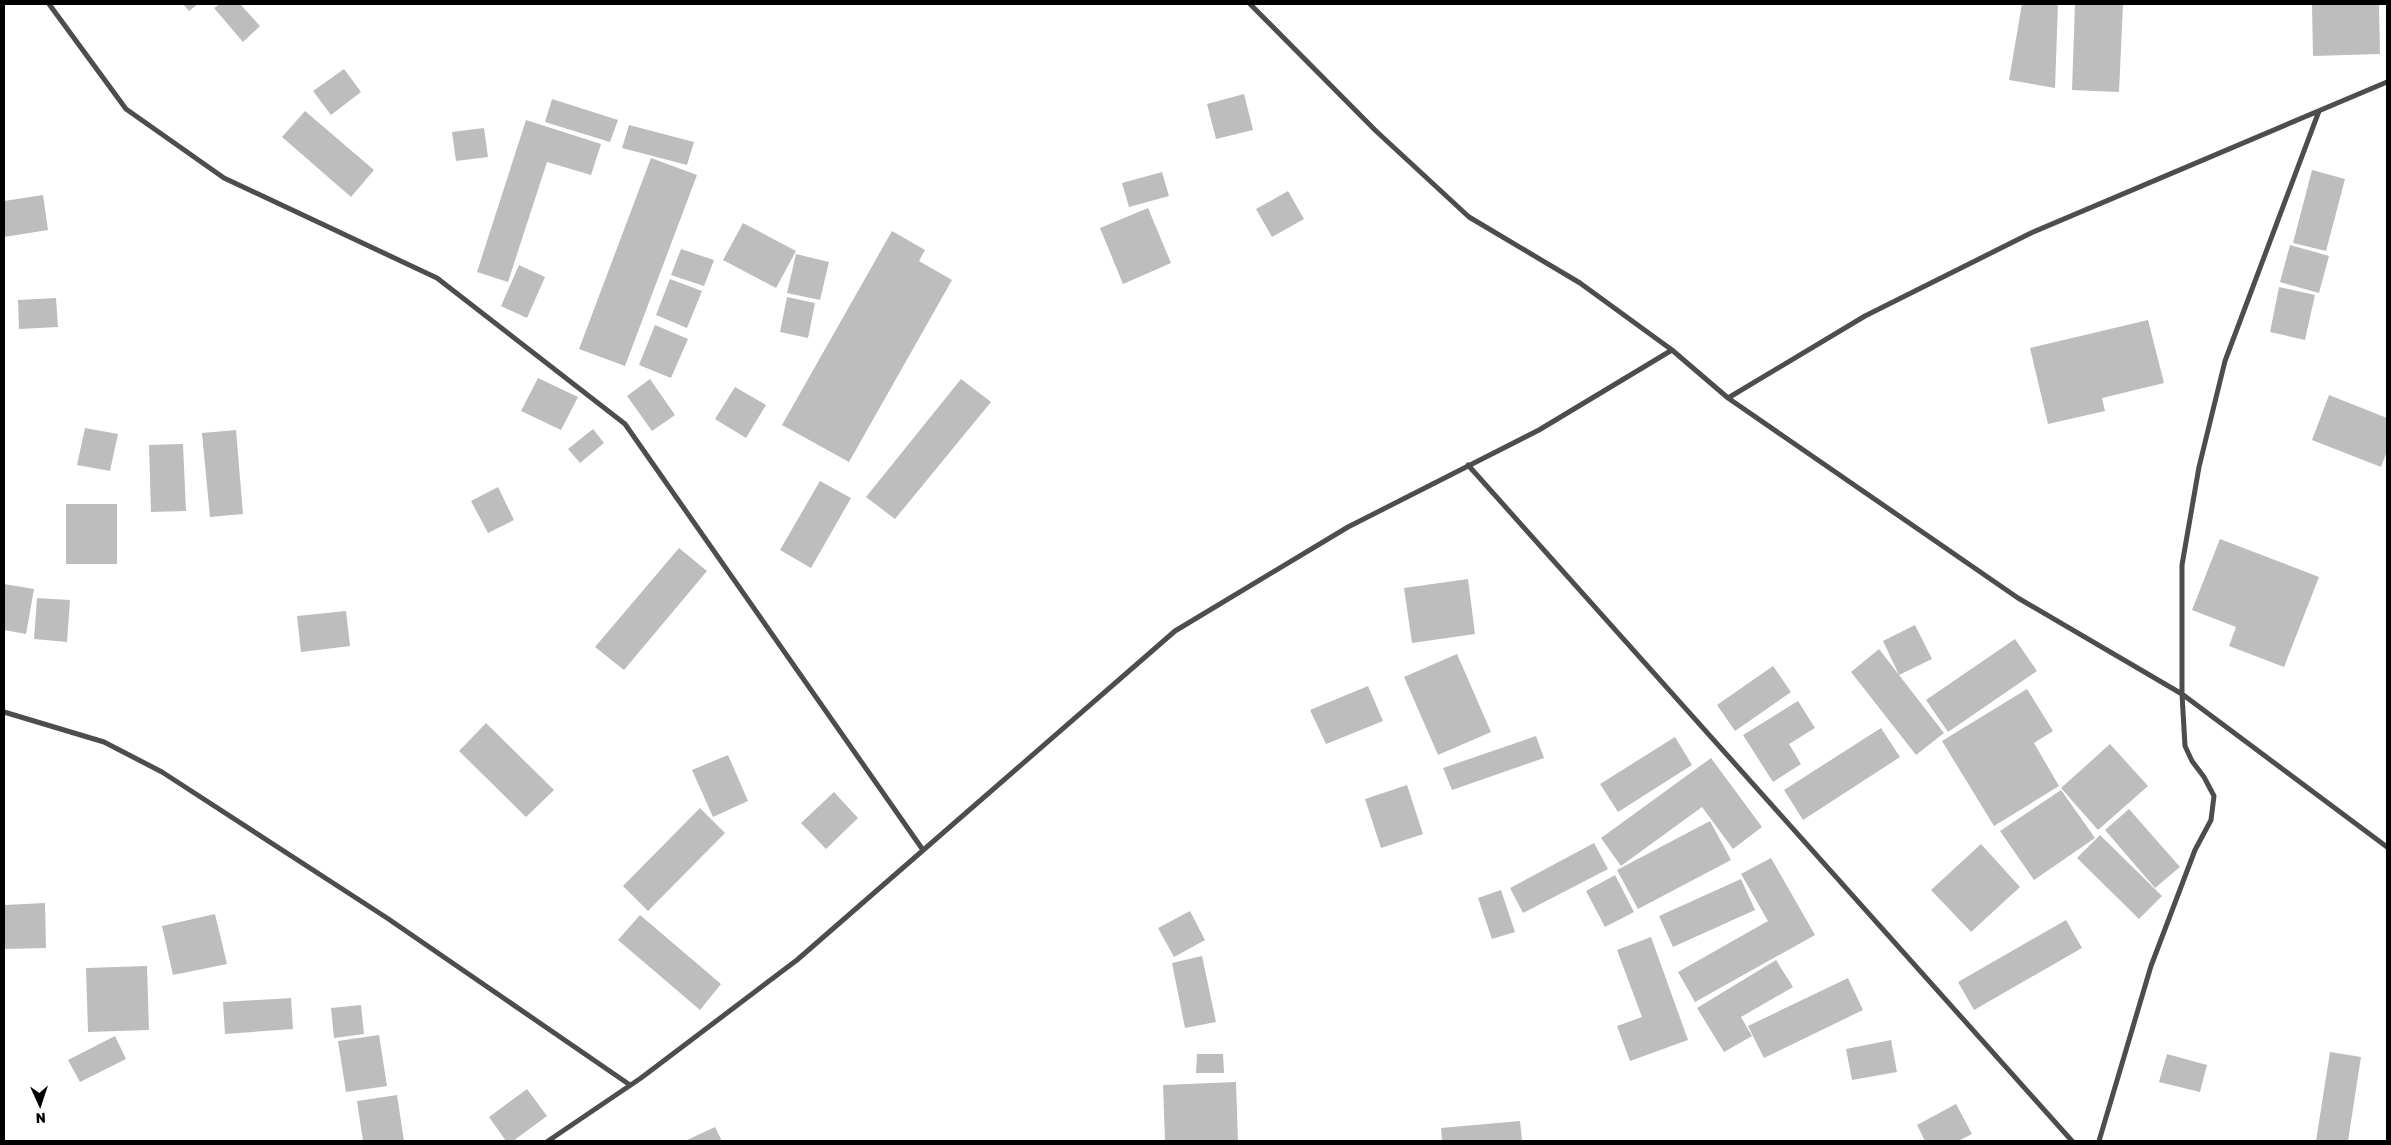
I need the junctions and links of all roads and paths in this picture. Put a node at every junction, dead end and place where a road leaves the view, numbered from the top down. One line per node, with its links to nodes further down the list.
1 (49, 4): 11 (street)
2 (1250, 4): 5 (street)
3 (2387, 82): 4 (street)
4 (2319, 111): 6 (street); 8 (street)
5 (1672, 350): 6 (street); 7 (street)
6 (1728, 398): 8 (street)
7 (1468, 466): 11 (street); 14 (street)
8 (2182, 694): 10 (street); 15 (street)
9 (4, 712): 12 (street)
10 (2387, 847)
11 (923, 850): 12 (street)
12 (630, 1085): 13 (street)
13 (548, 1141)
14 (2072, 1141)
15 (2099, 1141)

